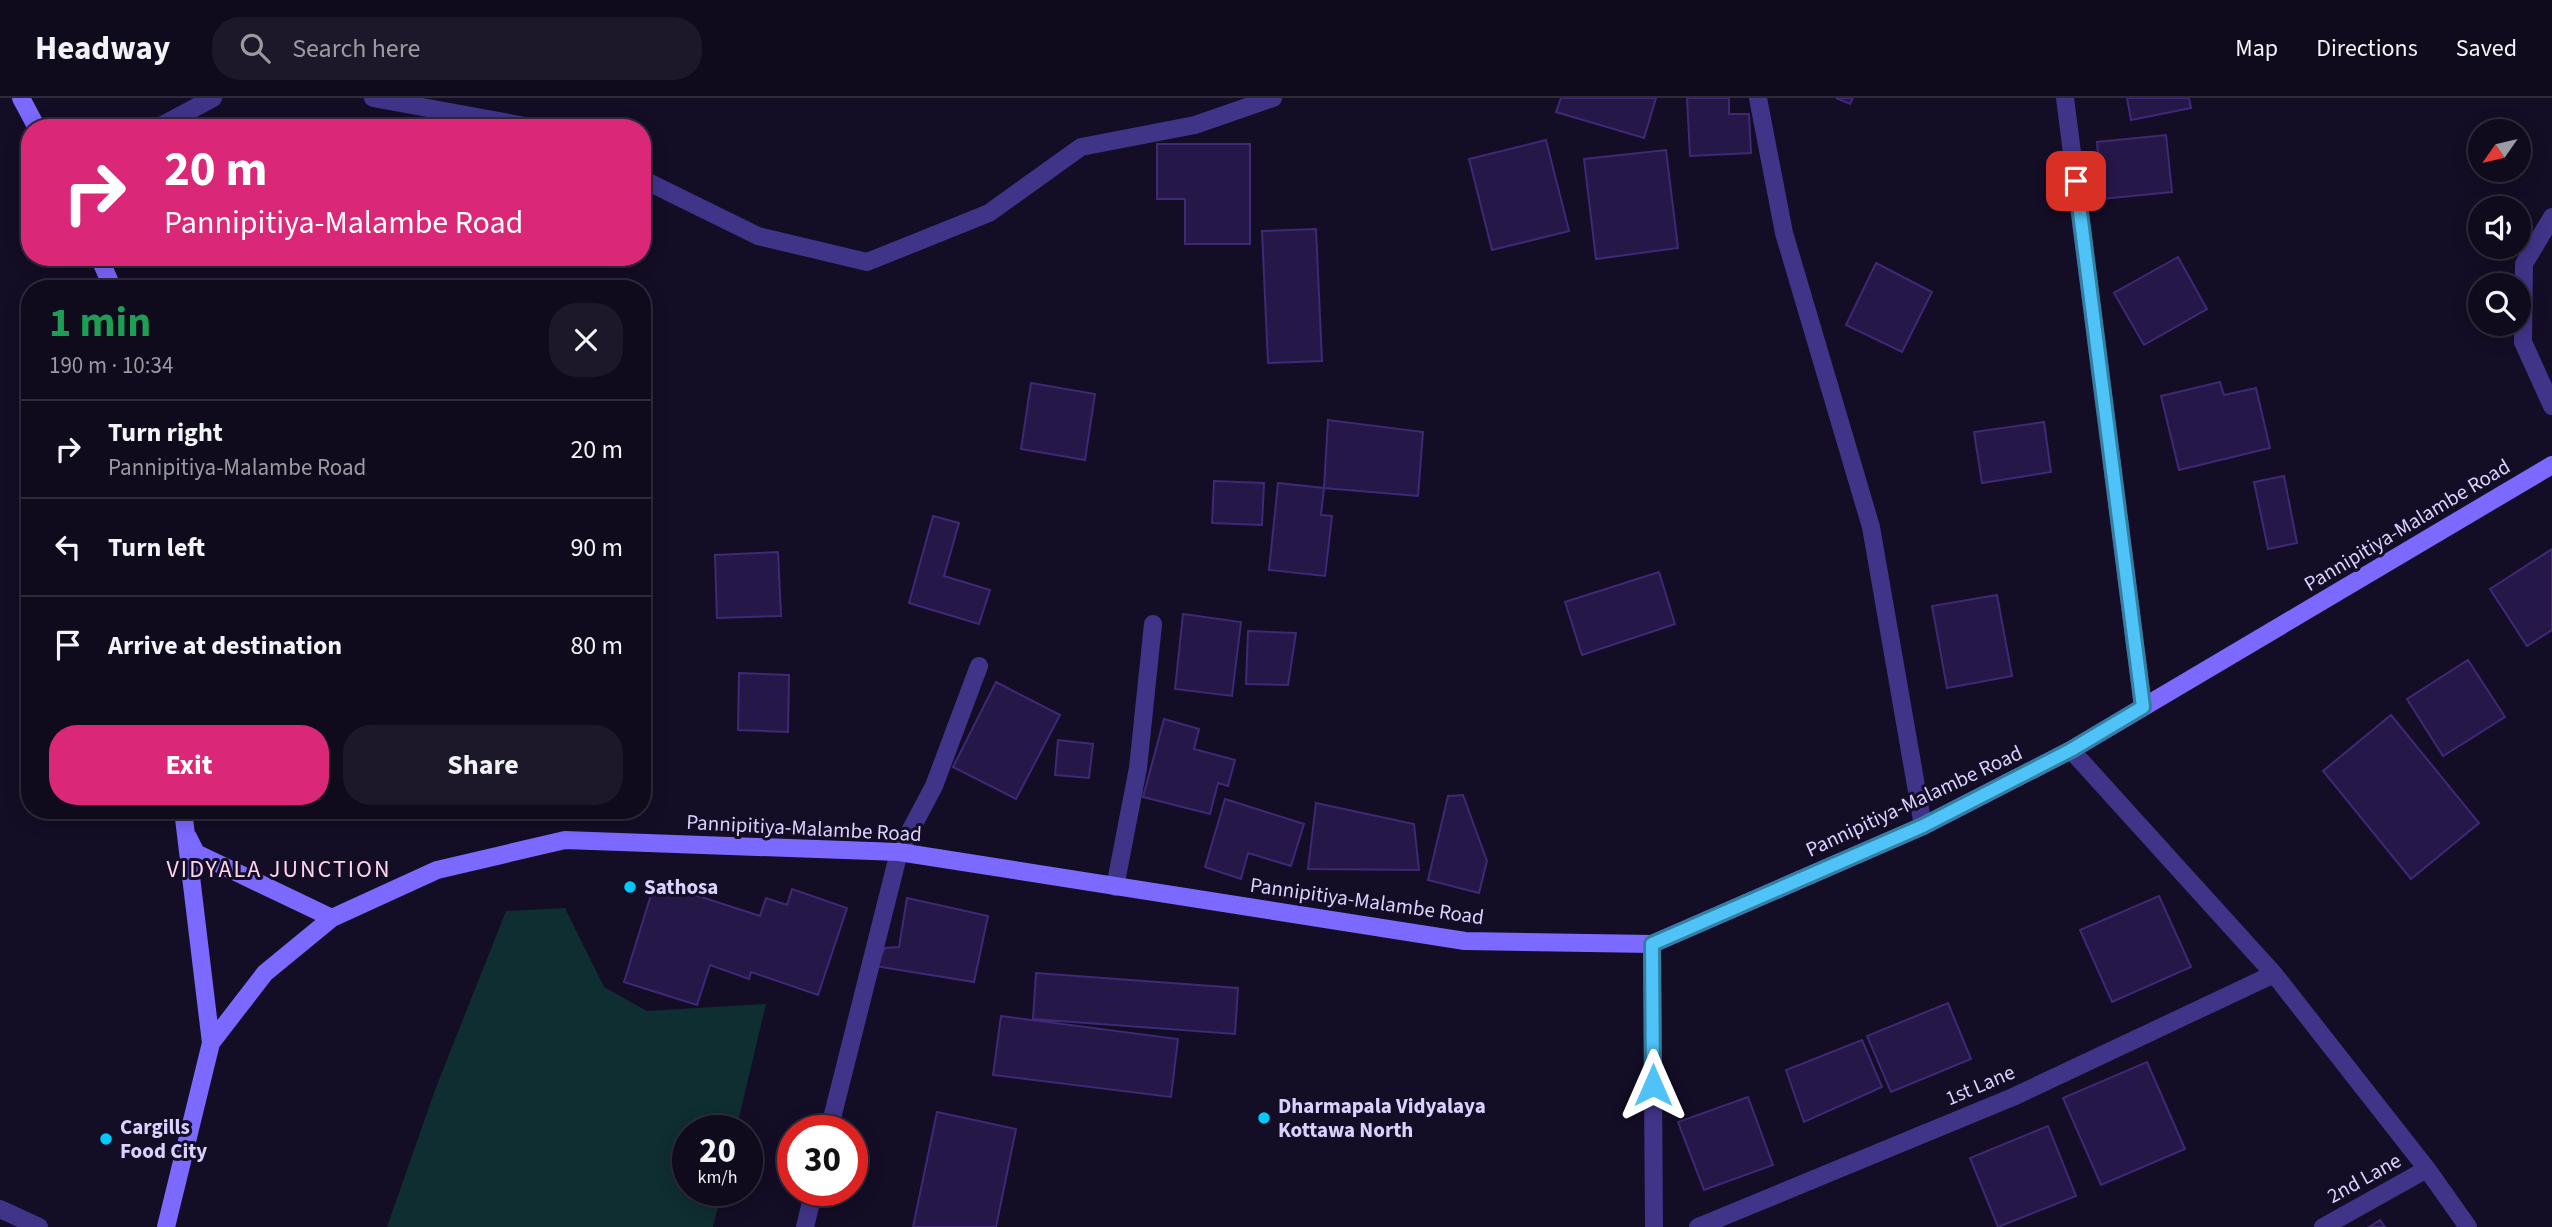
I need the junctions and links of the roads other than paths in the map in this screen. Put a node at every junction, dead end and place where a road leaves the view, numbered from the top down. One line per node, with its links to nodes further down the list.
1 (21, 98): 7 (street)
2 (214, 98): 8 (street)
3 (373, 98): 9 (street)
4 (1273, 98): 10 (street)
5 (1758, 98): 19 (street)
6 (2065, 98): 16 (street)
7 (32, 119)
8 (174, 119)
9 (488, 119)
10 (651, 183)
11 (2552, 217): 12 (street)
12 (2552, 406)
13 (2552, 465): 16 (street, Pannipitiya-Malambe Road)
14 (1153, 624): 22 (street)
15 (979, 666): 21 (street)
16 (2143, 707): 17 (street, Pannipitiya-Malambe Road)
17 (2071, 750): 19 (street, Pannipitiya-Malambe Road); 25 (street)
18 (184, 819): 20 (street)
19 (1923, 826): 24 (street, Pannipitiya-Malambe Road)
20 (185, 831): 23 (street); 26 (street)
21 (899, 852): 22 (street, Pannipitiya-Malambe Road); 23 (street, Pannipitiya-Malambe Road); 27 (street)
22 (1115, 887): 24 (street, Pannipitiya-Malambe Road)
23 (332, 918): 26 (street, Pannipitiya-Malambe Road)
24 (1652, 944): 34 (street)
25 (2274, 974): 28 (street); 35 (street, 1st Lane)
26 (211, 1043): 32 (street)
27 (833, 1115)
28 (2427, 1169): 36 (street, 2nd Lane); 37 (street)
29 (810, 1206): 33 (street)
30 (0, 1209): 31 (street)
31 (39, 1227)
32 (166, 1227)
33 (805, 1227)
34 (1654, 1227)
35 (1698, 1227)
36 (2323, 1227)
37 (2469, 1227)

